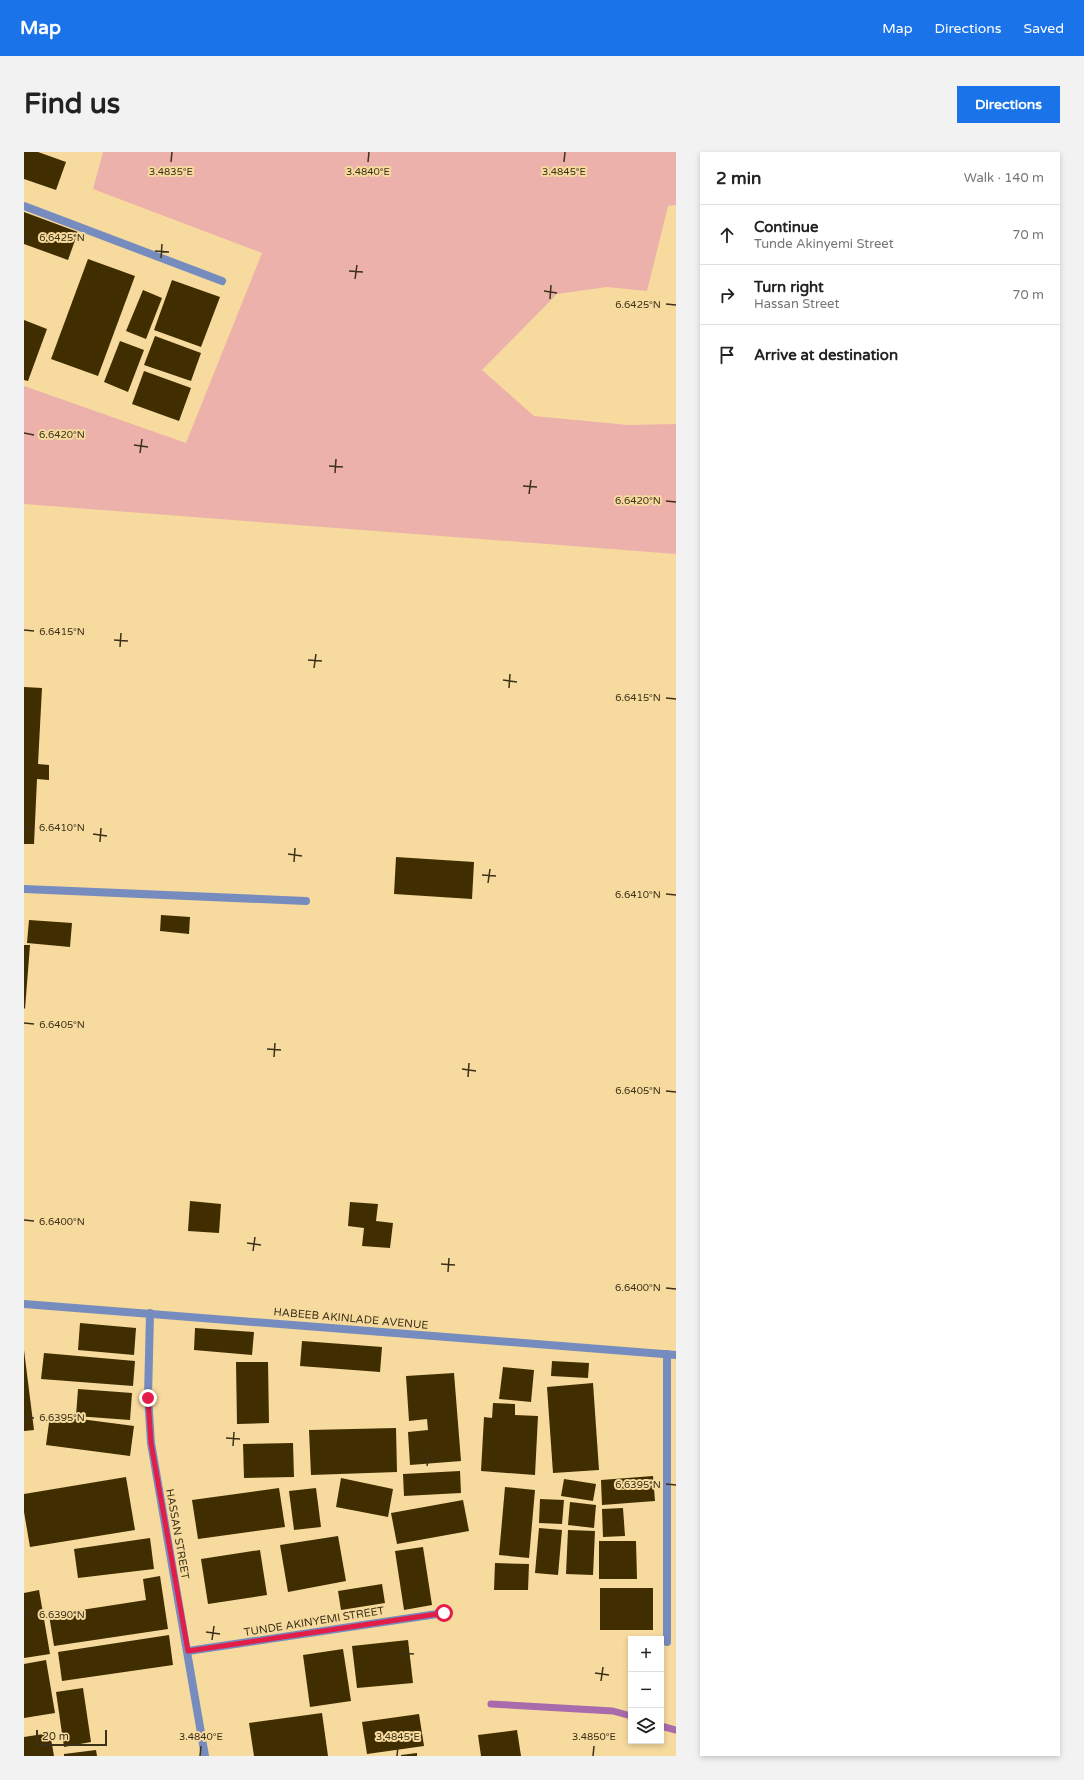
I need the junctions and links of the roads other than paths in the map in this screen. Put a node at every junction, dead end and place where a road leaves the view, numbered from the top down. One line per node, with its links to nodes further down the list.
1 (24, 206): 2 (street)
2 (222, 281)
3 (24, 889): 4 (street)
4 (306, 901)
5 (24, 1304): 6 (street, HABEEB AKINLADE AVENUE)
6 (150, 1314): 7 (street, HABEEB AKINLADE AVENUE); 11 (street, HASSAN STREET)
7 (667, 1354): 8 (street, HABEEB AKINLADE AVENUE); 10 (street)
8 (676, 1355)
9 (444, 1613): 11 (street, TUNDE AKINYEMI STREET)
10 (667, 1642)
11 (188, 1651): 12 (street, HASSAN STREET)
12 (205, 1756)

